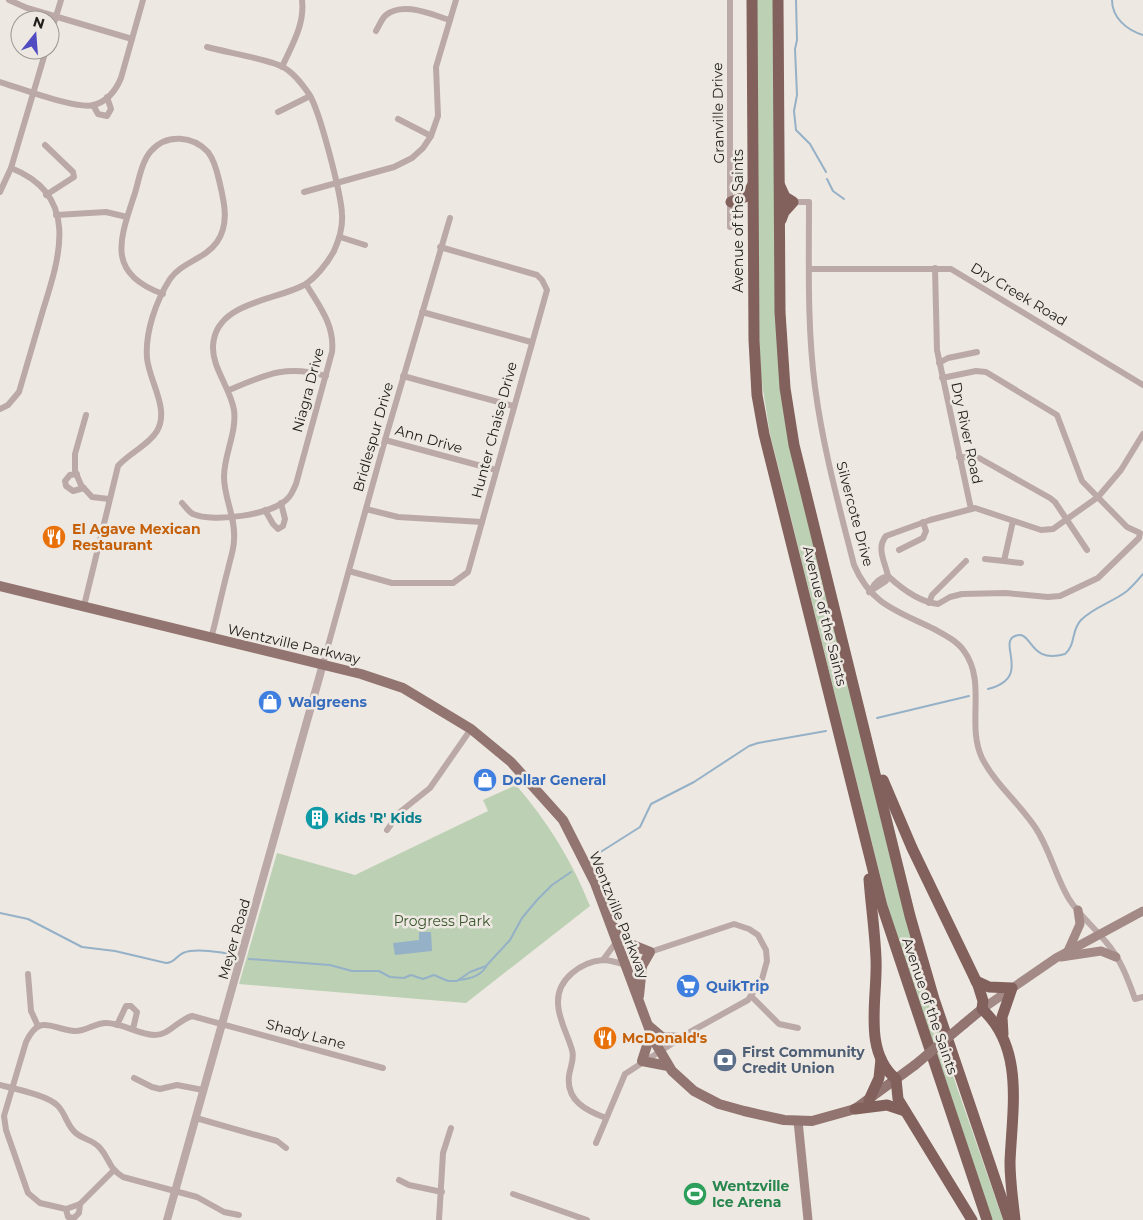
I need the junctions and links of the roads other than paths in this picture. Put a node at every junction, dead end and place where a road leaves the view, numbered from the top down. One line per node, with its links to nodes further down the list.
1 (9, 0): 8 (street)
2 (143, 0): 12 (street)
3 (302, 0): 15 (street)
4 (456, 0): 10 (street)
5 (730, 0): 32 (street, Granville Drive)
6 (752, 0): 27 (highway, Avenue of the Saints)
7 (778, 0): 28 (highway, Avenue of the Saints)
8 (37, 10)
9 (60, 18): 12 (street)
10 (450, 20): 11 (street); 23 (street)
11 (376, 31)
12 (132, 39): 19 (street)
13 (206, 47): 15 (street)
14 (43, 60): 17 (street)
15 (282, 66): 18 (street)
16 (0, 82): 17 (street)
17 (33, 92): 20 (street); 25 (street)
18 (310, 96): 21 (street); 26 (street)
19 (107, 97): 20 (street); 20 (street)
20 (93, 105)
21 (278, 112)
22 (398, 119): 23 (street)
23 (431, 136): 26 (street)
24 (45, 145): 31 (street)
25 (11, 168): 29 (street); 31 (street)
26 (336, 183): 30 (street); 40 (street)
27 (753, 183): 32 (highway); 37 (highway, Avenue of the Saints)
28 (779, 184): 33 (highway); 38 (highway, Avenue of the Saints)
29 (0, 192)
30 (304, 192)
31 (46, 195): 34 (street)
32 (731, 202): 37 (highway); 39 (street, Granville Drive)
33 (793, 202): 38 (highway); 43 (street, Silvercote Drive)
34 (56, 215): 35 (street); 57 (street)
35 (127, 217): 46 (street); 46 (street)
36 (450, 218): 42 (street, Bridlespur Drive)
37 (753, 221): 94 (highway, Avenue of the Saints)
38 (779, 224): 92 (highway, Avenue of the Saints)
39 (730, 227)
40 (340, 237): 41 (street); 45 (street)
41 (365, 245)
42 (440, 247): 47 (street, Bridlespur Drive); 48 (street, Hunter Chaise Drive)
43 (809, 268): 44 (street, Dry Creek Road); 86 (street, Silvercote Drive)
44 (935, 268): 50 (street, Dry River Road); 54 (street, Dry Creek Road)
45 (306, 284): 51 (street, Niagra Drive); 55 (street)
46 (163, 294): 66 (street)
47 (422, 312): 48 (street); 52 (street, Bridlespur Drive)
48 (531, 342): 56 (street, Hunter Chaise Drive)
49 (977, 352): 50 (street)
50 (939, 363): 53 (street, Dry River Road)
51 (326, 376): 55 (street); 68 (street, Niagra Drive)
52 (403, 376): 56 (street); 60 (street, Bridlespur Drive)
53 (942, 378): 61 (street, Dry River Road); 65 (street)
54 (1143, 385)
55 (229, 390): 72 (street)
56 (513, 406): 62 (street, Hunter Chaise Drive)
57 (0, 409)
58 (86, 415): 63 (street)
59 (1143, 434): 65 (street)
60 (385, 440): 62 (street, Ann Drive); 69 (street, Bridlespur Drive)
61 (958, 457): 70 (street, Dry River Road); 74 (street)
62 (496, 470): 75 (street, Hunter Chaise Drive)
63 (76, 474): 64 (street); 64 (street)
64 (84, 488): 66 (street)
65 (1098, 497): 74 (street); 87 (street)
66 (109, 499): 88 (street)
67 (182, 503): 72 (street)
68 (282, 503): 71 (street); 71 (street)
69 (366, 508): 75 (street); 83 (street, Bridlespur Drive)
70 (970, 509): 73 (street); 76 (street)
71 (265, 510): 72 (street)
72 (232, 518): 89 (street)
73 (1013, 521): 74 (street); 81 (street)
74 (1067, 521): 78 (street)
75 (482, 522): 83 (street, Hunter Chaise Drive)
76 (923, 522): 77 (street); 84 (street)
77 (899, 550)
78 (1087, 550)
79 (985, 558): 81 (street)
80 (966, 561): 87 (street)
81 (1004, 561): 82 (street)
82 (1021, 562)
83 (349, 571): 90 (street, Bridlespur Drive)
84 (888, 576): 86 (street); 87 (street)
85 (0, 586): 88 (main road, Wentzville Parkway)
86 (871, 591): 95 (street, Silvercote Drive)
87 (929, 603)
88 (84, 606): 89 (main road, Wentzville Parkway)
89 (212, 639): 90 (main road, Wentzville Parkway)
90 (323, 664): 91 (main road, Wentzville Parkway); 114 (street, Meyer Road)
91 (471, 729): 93 (street); 97 (main road, Wentzville Parkway)
92 (869, 750): 107 (highway); 154 (highway, Avenue of the Saints)
93 (387, 830)
94 (867, 850): 122 (highway); 153 (highway, Avenue of the Saints)
95 (1078, 910): 98 (street, Silvercote Drive); 100 (main road)
96 (1143, 911): 98 (main road)
97 (610, 923): 99 (main road, Wentzville Parkway); 101 (main road)
98 (1098, 934): 100 (main road); 102 (street, Silvercote Drive)
99 (617, 941): 104 (street); 105 (main road, Wentzville Parkway)
100 (1068, 951): 103 (main road)
101 (650, 952): 109 (street); 111 (main road)
102 (1116, 957): 103 (main road); 110 (street, Silvercote Drive)
103 (1056, 958): 108 (main road)
104 (603, 960): 105 (street); 135 (street)
105 (626, 965): 111 (main road, Wentzville Parkway)
106 (28, 974): 115 (street)
107 (976, 981): 108 (highway); 112 (highway)
108 (1012, 988): 112 (main road); 119 (highway)
109 (751, 996): 116 (street); 120 (street)
110 (1143, 997)
111 (639, 1000): 118 (main road, Wentzville Parkway)
112 (982, 1009): 119 (highway); 127 (main road, Wentzville Parkway, bridge)
113 (117, 1025): 115 (street, Shady Lane); 117 (street, Shady Lane); 117 (street)
114 (222, 1025): 117 (street, Shady Lane); 125 (street, Shady Lane); 130 (street, Meyer Road)
115 (38, 1026): 129 (street)
116 (798, 1028)
117 (133, 1029)
118 (649, 1029): 120 (main road); 121 (main road, Wentzville Parkway); 123 (main road)
119 (1003, 1036): 155 (highway)
120 (680, 1038): 121 (street)
121 (659, 1050): 123 (street); 124 (main road, Wentzville Parkway)
122 (881, 1057): 127 (highway); 131 (highway)
123 (642, 1061): 124 (main road); 135 (street)
124 (668, 1066): 136 (main road, Wentzville Parkway)
125 (383, 1068)
126 (134, 1078): 130 (street)
127 (896, 1079): 131 (main road, Wentzville Parkway); 133 (highway)
128 (0, 1085): 129 (street)
129 (12, 1088): 140 (street); 146 (street)
130 (203, 1090): 134 (street, Meyer Road)
131 (869, 1100): 132 (main road, Wentzville Parkway)
132 (855, 1109): 133 (highway); 136 (main road, Wentzville Parkway)
133 (905, 1111): 152 (highway)
134 (196, 1118): 139 (street); 142 (street, Meyer Road)
135 (606, 1118): 138 (street)
136 (798, 1121): 151 (main road)
137 (451, 1128): 143 (street)
138 (596, 1143)
139 (286, 1148)
140 (113, 1171): 142 (street); 145 (street)
141 (399, 1180): 143 (street)
142 (175, 1192): 147 (street); 148 (street, Meyer Road)
143 (442, 1192): 149 (street)
144 (513, 1194): 150 (street)
145 (80, 1204): 146 (street); 146 (street)
146 (66, 1209)
147 (239, 1215)
148 (167, 1220)
149 (439, 1220)
150 (587, 1220)
151 (807, 1220)
152 (972, 1220)
153 (987, 1220)
154 (1009, 1220)
155 (1015, 1220)

